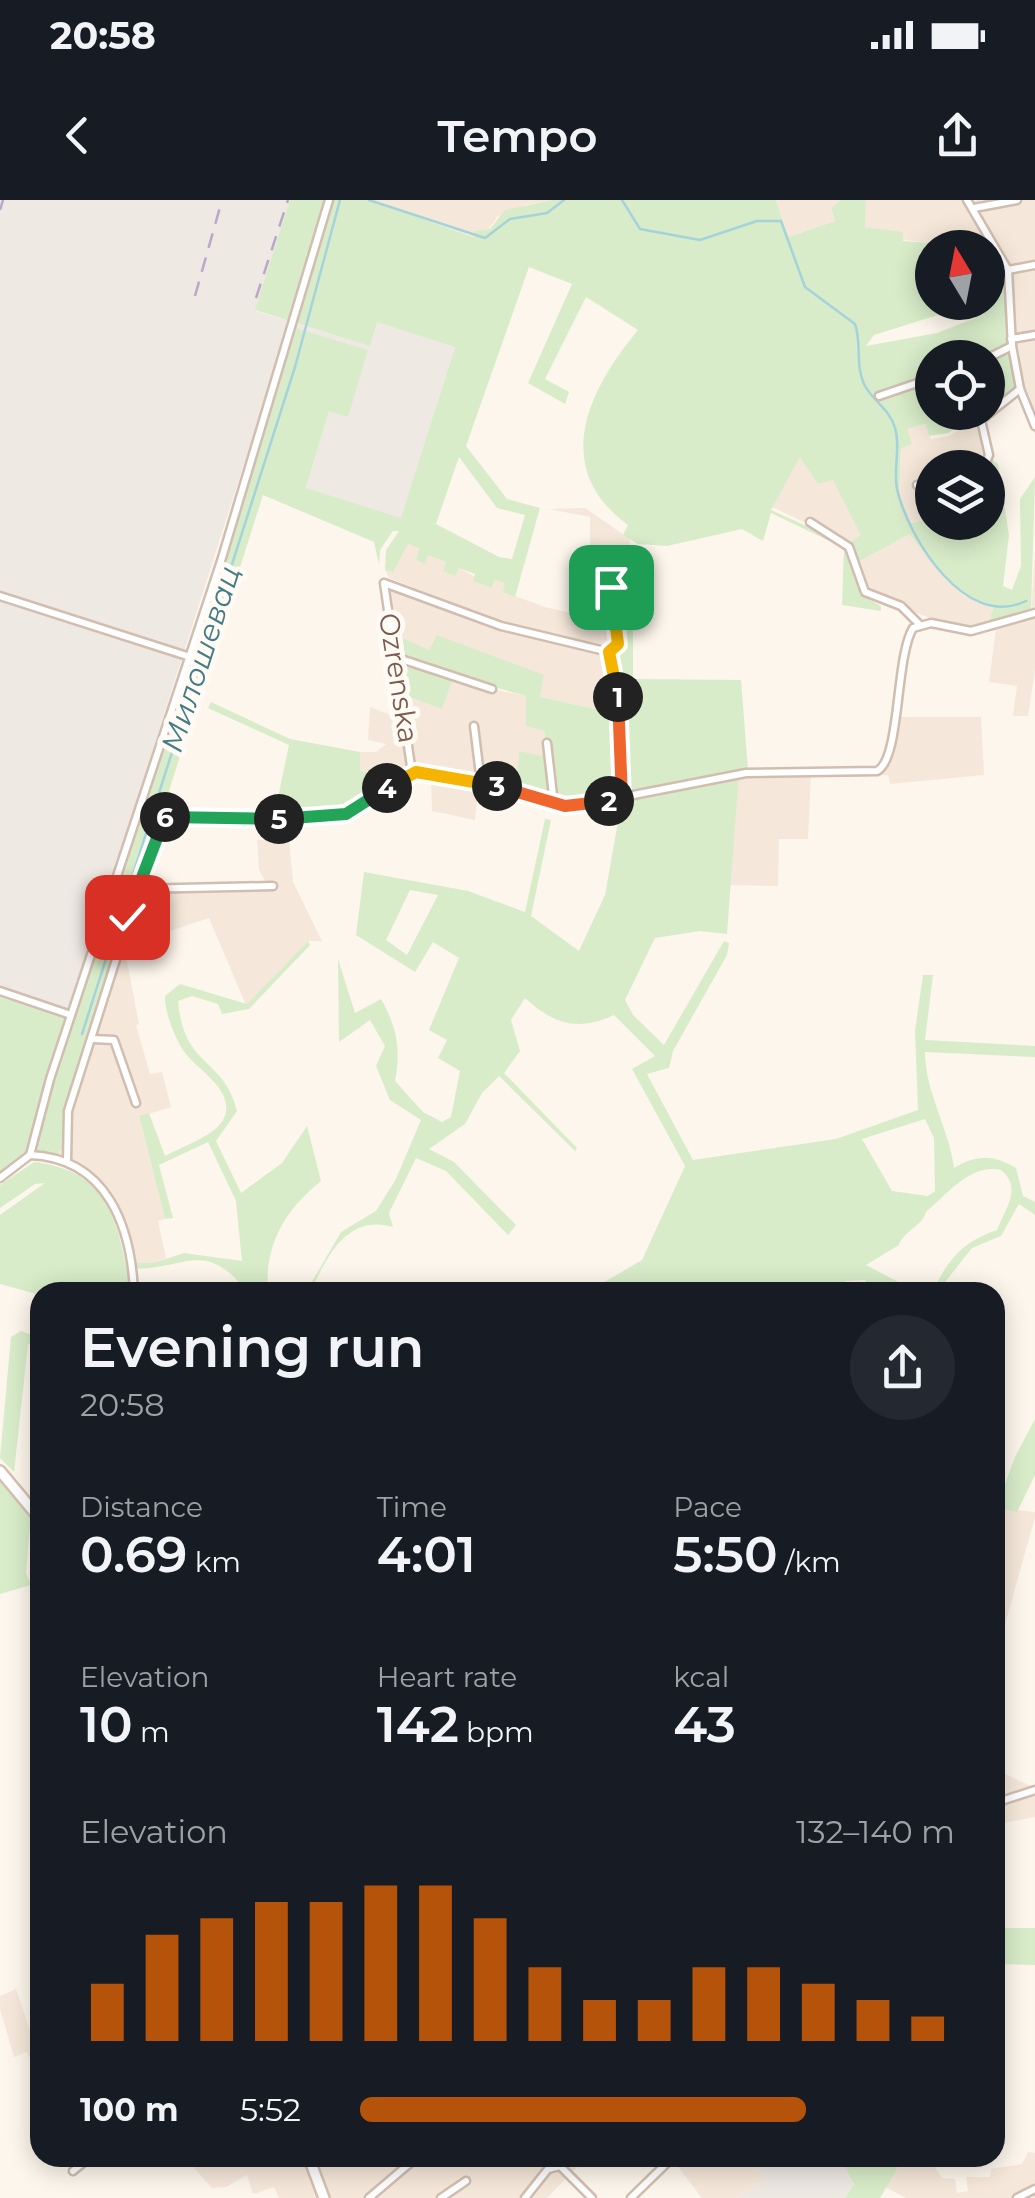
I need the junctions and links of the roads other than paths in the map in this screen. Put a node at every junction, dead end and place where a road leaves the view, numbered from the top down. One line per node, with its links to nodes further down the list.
1 (329, 200): 22 (street)
2 (1017, 200): 3 (street)
3 (970, 202): 5 (street)
4 (1035, 265): 5 (street)
5 (1008, 270): 7 (street)
6 (1035, 334): 7 (street)
7 (1011, 342): 8 (street); 10 (street)
8 (1005, 346)
9 (915, 384): 11 (street)
10 (1020, 389): 13 (street); 15 (street)
11 (879, 396)
12 (1035, 402): 13 (street)
13 (1026, 406): 14 (street)
14 (1035, 426)
15 (988, 450)
16 (810, 522): 20 (street)
17 (612, 581): 21 (street)
18 (0, 596): 22 (street)
19 (1035, 613): 20 (street)
20 (918, 623): 29 (street)
21 (609, 652): 23 (street, Ozrenska); 29 (street)
22 (187, 656): 34 (street)
23 (395, 657): 24 (street); 27 (street, Ozrenska)
24 (492, 690)
25 (474, 726): 28 (street)
26 (546, 744): 30 (street)
27 (412, 773): 28 (street); 32 (street)
28 (481, 783): 30 (street)
29 (622, 799): 30 (street)
30 (554, 804)
31 (274, 886): 32 (street)
32 (137, 889): 35 (street)
33 (0, 991): 34 (street)
34 (71, 1014): 37 (street)
35 (92, 1039): 36 (street); 38 (street)
36 (136, 1103)
37 (35, 1155): 38 (street); 39 (street)
38 (63, 1161): 40 (street)
39 (0, 1178)
40 (133, 1282)
41 (0, 1471): 42 (main road)
42 (30, 1507)
43 (1035, 1790): 44 (street)
44 (1005, 1800)
45 (78, 2167): 51 (street)
46 (312, 2167): 54 (main road)
47 (406, 2167): 55 (street)
48 (556, 2167): 57 (street)
49 (561, 2167): 58 (street)
50 (663, 2167): 59 (street)
51 (73, 2171)
52 (466, 2181): 56 (street)
53 (1035, 2189): 60 (street)
54 (324, 2198)
55 (370, 2198)
56 (441, 2198)
57 (525, 2198)
58 (592, 2198)
59 (631, 2198)
60 (1017, 2198)

